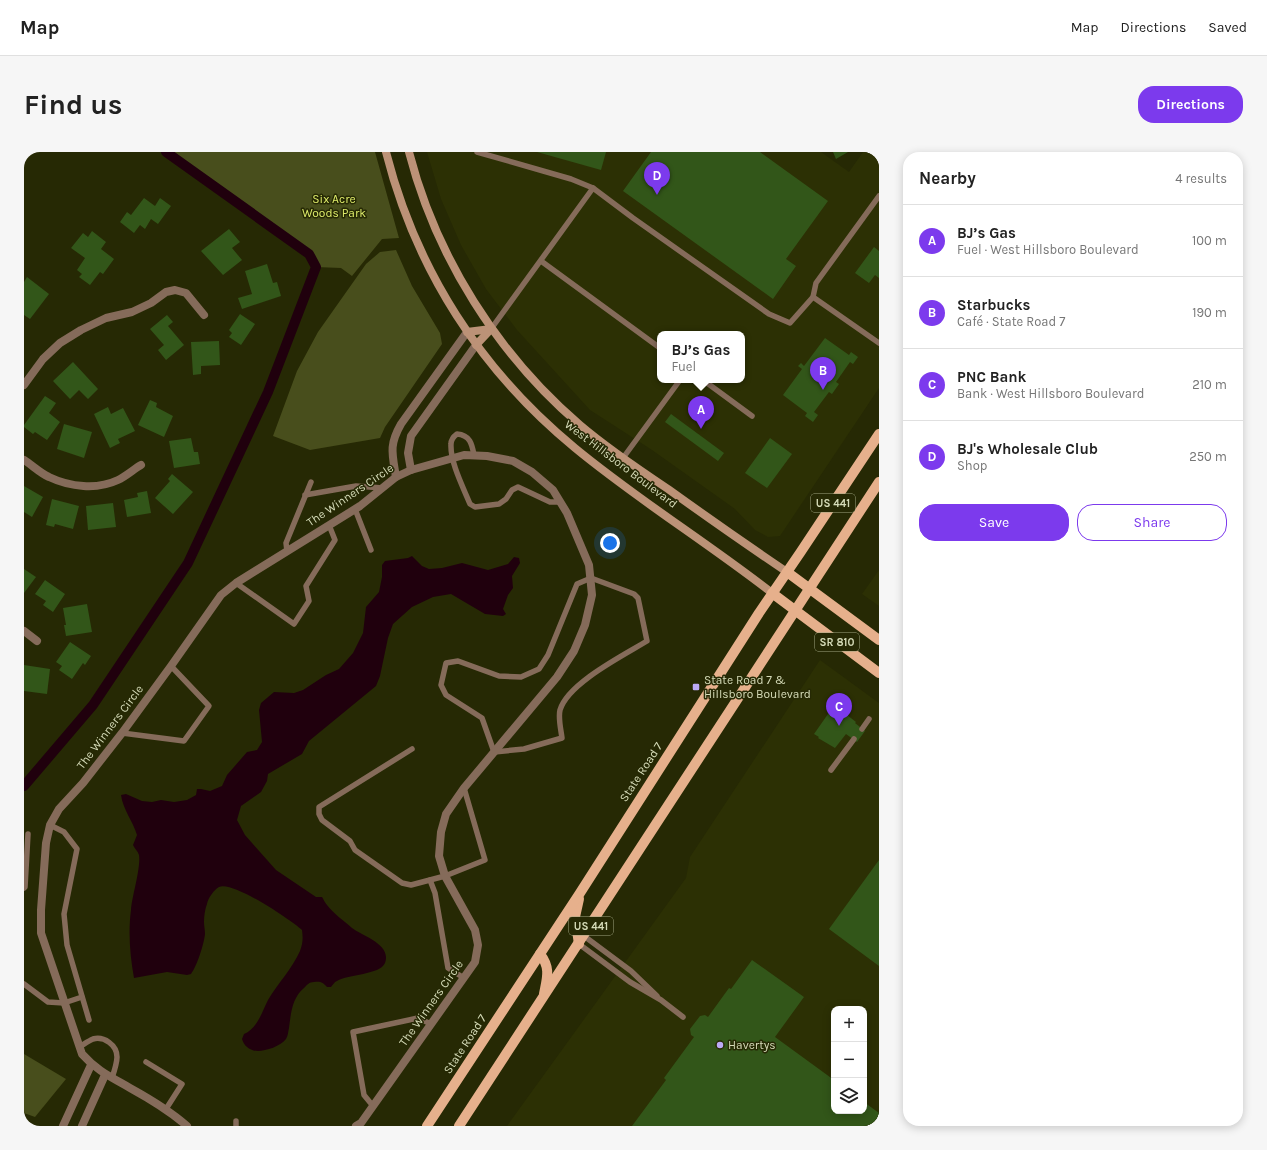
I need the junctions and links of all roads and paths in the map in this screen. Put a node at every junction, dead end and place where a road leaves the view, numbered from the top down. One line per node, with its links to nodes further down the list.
1 (386, 152): 10 (street, West Hillsboro Boulevard)
2 (409, 152): 9 (street, West Hillsboro Boulevard)
3 (477, 152): 4 (lane)
4 (593, 188): 6 (lane); 7 (lane)
5 (879, 196): 7 (lane)
6 (541, 261): 9 (lane); 13 (lane)
7 (813, 296): 11 (lane)
8 (204, 315): 16 (street)
9 (492, 329): 10 (street); 12 (street); 22 (street, West Hillsboro Boulevard)
10 (467, 332): 12 (street, West Hillsboro Boulevard); 17 (street)
11 (879, 343)
12 (476, 345): 18 (street); 41 (street, West Hillsboro Boulevard)
13 (657, 346)
14 (678, 383): 22 (lane)
15 (707, 383): 19 (lane)
16 (24, 385)
17 (414, 406): 18 (street); 27 (street)
18 (426, 414): 26 (street)
19 (752, 416)
20 (879, 434): 37 (main road, State Road 7 / US 441)
21 (474, 455): 23 (street, The Winners Circle); 23 (lane); 32 (street, The Winners Circle)
22 (623, 458): 37 (street, West Hillsboro Boulevard)
23 (452, 459): 26 (street, The Winners Circle); 32 (lane)
24 (24, 460): 25 (street)
25 (141, 465)
26 (411, 470): 27 (street, The Winners Circle)
27 (396, 477): 30 (street, The Winners Circle)
28 (311, 482): 31 (lane)
29 (879, 482): 40 (main road, US 441)
30 (383, 488): 31 (lane); 33 (street, The Winners Circle)
31 (305, 494): 36 (lane)
32 (560, 502): 38 (street, The Winners Circle)
33 (355, 509): 34 (street, The Winners Circle); 35 (lane)
34 (329, 525): 36 (street, The Winners Circle); 39 (lane)
35 (371, 550)
36 (287, 551): 39 (street, The Winners Circle)
37 (787, 572): 40 (main road, West Hillsboro Boulevard / SR 810); 41 (main road, State Road 7 / US 441)
38 (591, 578): 53 (street, The Winners Circle); 53 (lane); 53 (lane)
39 (236, 583): 46 (street, The Winners Circle)
40 (809, 589): 42 (main road, US 441); 44 (main road, West Hillsboro Boulevard / SR 810)
41 (772, 593): 42 (main road, West Hillsboro Boulevard / SR 810); 61 (main road, State Road 7 / US 441)
42 (795, 610): 47 (main road, West Hillsboro Boulevard / SR 810); 62 (main road, US 441)
43 (24, 631): 45 (street)
44 (879, 640)
45 (38, 641)
46 (171, 666): 50 (street, The Winners Circle); 50 (lane)
47 (879, 673)
48 (869, 719): 49 (lane)
49 (862, 728)
50 (122, 733): 56 (street, The Winners Circle)
51 (854, 740): 54 (lane)
52 (412, 749): 59 (lane)
53 (494, 752): 55 (street, The Winners Circle)
54 (831, 770)
55 (464, 788): 58 (street, The Winners Circle); 58 (lane)
56 (50, 825): 66 (lane); 69 (street, The Winners Circle)
57 (28, 834): 60 (lane)
58 (445, 876): 59 (lane); 64 (street, The Winners Circle)
59 (430, 880): 64 (lane)
60 (24, 888)
61 (580, 893): 62 (main road); 63 (main road, State Road 7 / US 441)
62 (581, 940): 67 (main road, US 441); 68 (lane); 68 (lane)
63 (540, 954): 67 (main road); 83 (main road, State Road 7 / US 441)
64 (464, 978): 72 (street, The Winners Circle)
65 (24, 984): 69 (lane)
66 (82, 997): 69 (lane); 71 (lane)
67 (544, 998): 84 (main road, US 441)
68 (661, 1000): 70 (lane)
69 (64, 1003): 73 (street, The Winners Circle)
70 (683, 1017)
71 (89, 1020)
72 (431, 1024): 77 (street, The Winners Circle); 77 (lane)
73 (79, 1047): 75 (street, The Winners Circle); 76 (lane)
74 (146, 1062): 78 (lane)
75 (91, 1065): 76 (street, The Winners Circle); 79 (street)
76 (108, 1076): 78 (street, The Winners Circle); 80 (street)
77 (373, 1106): 82 (street, The Winners Circle)
78 (166, 1109): 81 (street, The Winners Circle)
79 (63, 1126)
80 (82, 1126)
81 (187, 1126)
82 (356, 1126)
83 (427, 1126)
84 (459, 1126)

